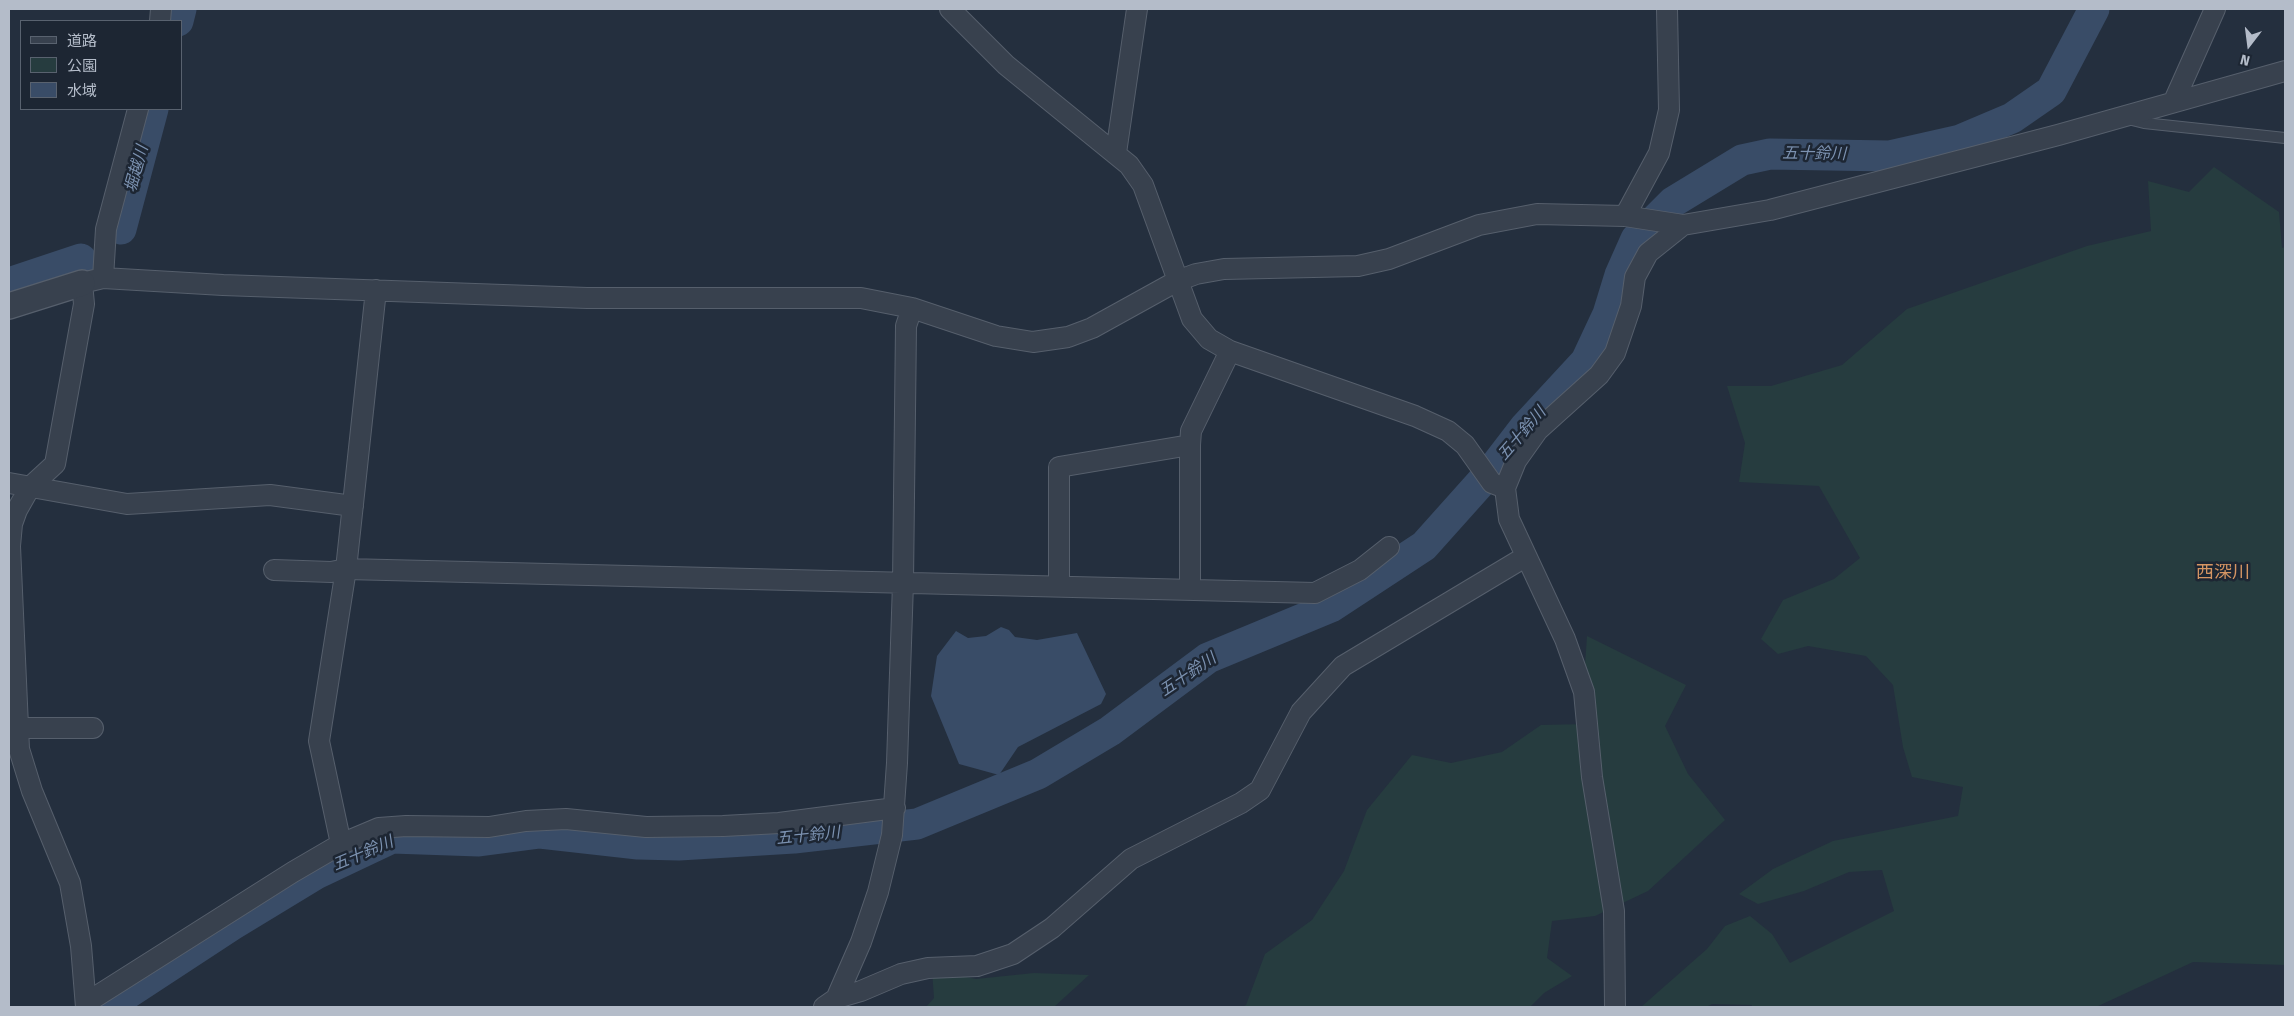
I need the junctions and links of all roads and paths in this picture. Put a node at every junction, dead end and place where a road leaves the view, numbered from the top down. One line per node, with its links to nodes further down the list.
1 (950, 9): 10 (street)
2 (1138, 9): 10 (street)
3 (1666, 9): 11 (street)
4 (2215, 9): 6 (street)
5 (2285, 71): 6 (street)
6 (2174, 101): 8 (street)
7 (138, 110): 13 (street)
8 (2119, 118): 9 (lane); 12 (street)
9 (2285, 138)
10 (1116, 153): 14 (street)
11 (1632, 217): 12 (street); 14 (street)
12 (1676, 224): 21 (street)
13 (92, 280): 15 (street); 16 (street); 22 (street)
14 (1177, 281): 17 (street); 18 (street)
15 (376, 290): 17 (street); 23 (street)
16 (9, 306)
17 (912, 308): 28 (street)
18 (1230, 350): 19 (street); 21 (street)
19 (1190, 445): 29 (street); 30 (street)
20 (9, 483): 22 (street)
21 (1499, 485): 25 (street)
22 (30, 487): 23 (street); 31 (street)
23 (353, 506): 26 (street)
24 (1389, 547): 30 (street)
25 (1526, 558): 36 (street); 38 (street)
26 (346, 569): 27 (street); 28 (street); 35 (street)
27 (274, 570)
28 (903, 583): 29 (street); 34 (street)
29 (1059, 586): 30 (street)
30 (1190, 589)
31 (11, 644): 33 (street)
32 (94, 728): 33 (street)
33 (14, 741): 37 (street)
34 (894, 821): 35 (street); 36 (street)
35 (341, 844): 37 (street)
36 (831, 1004)
37 (86, 1005)
38 (1615, 1007)

